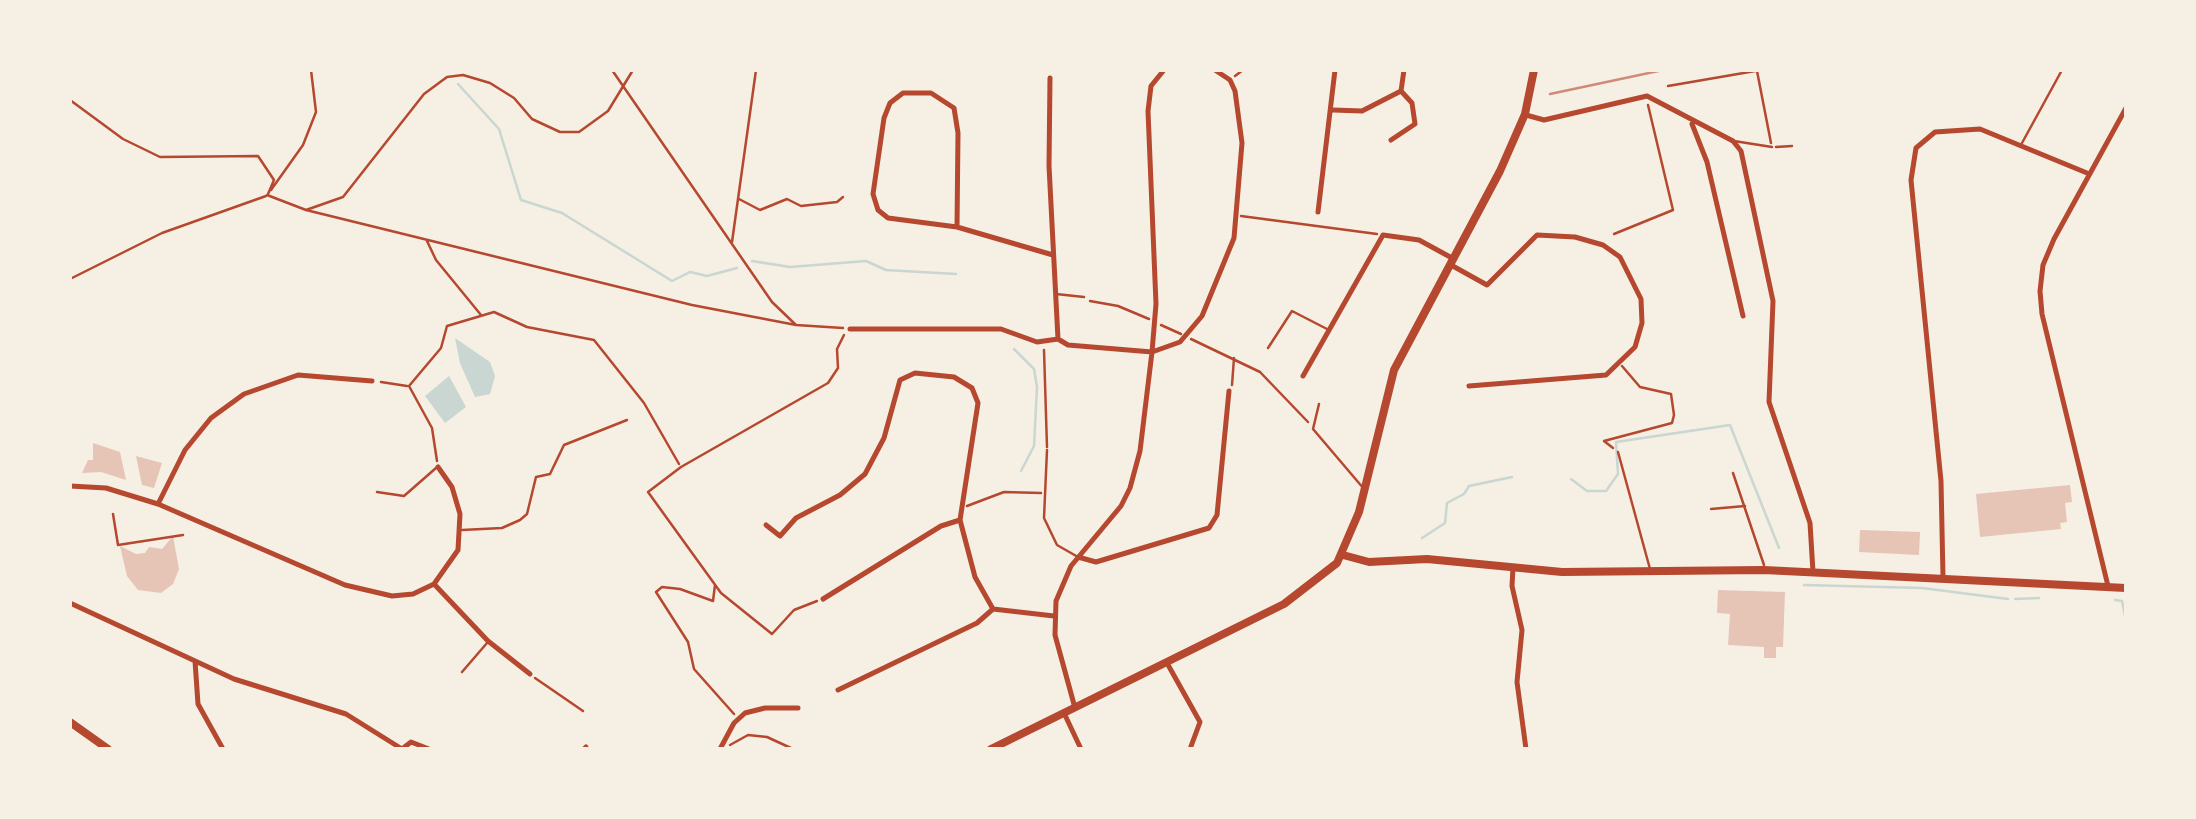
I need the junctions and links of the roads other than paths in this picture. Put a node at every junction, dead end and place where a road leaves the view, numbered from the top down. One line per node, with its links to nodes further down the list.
1 (1164, 70): 29 (street)
2 (1215, 70): 29 (street)
3 (1335, 70): 10 (street)
4 (1404, 70): 8 (street)
5 (1534, 70): 11 (main road)
6 (2062, 70): 15 (lane)
7 (1050, 78): 20 (street)
8 (1401, 91): 10 (street); 13 (street)
9 (2126, 108): 17 (street)
10 (1332, 110): 18 (street)
11 (1525, 114): 12 (street); 21 (main road)
12 (1690, 121): 14 (street); 24 (street)
13 (1391, 140)
14 (1734, 141): 16 (lane); 54 (street)
15 (2022, 144): 17 (street); 55 (street)
16 (1772, 147)
17 (2087, 173): 57 (street)
18 (1318, 212)
19 (957, 227): 19 (street); 20 (street)
20 (1053, 255): 22 (street)
21 (1450, 261): 26 (street); 32 (street); 41 (main road)
22 (1056, 294): 23 (lane); 27 (street)
23 (1084, 297)
24 (1743, 316)
25 (850, 329): 27 (street)
26 (1329, 330): 28 (lane); 30 (street)
27 (1058, 338): 29 (street)
28 (1268, 348)
29 (1152, 352): 50 (street)
30 (1303, 376)
31 (372, 381): 43 (street)
32 (1470, 386)
33 (1229, 391): 50 (street)
34 (1319, 404): 41 (lane)
35 (627, 420): 48 (lane)
36 (1047, 450): 50 (lane)
37 (1618, 452): 53 (lane)
38 (438, 467): 42 (lane); 48 (street)
39 (1732, 472): 44 (lane)
40 (70, 486): 43 (street)
41 (1365, 490): 49 (main road)
42 (377, 492)
43 (158, 504): 56 (street)
44 (1746, 506): 45 (lane); 52 (lane)
45 (1711, 509)
46 (960, 520): 47 (street); 59 (street); 61 (street)
47 (766, 524)
48 (462, 530): 56 (street)
49 (1343, 555): 51 (main road); 65 (main road)
50 (1078, 556): 62 (street)
51 (1513, 567): 53 (main road); 81 (street)
52 (1764, 570): 53 (main road); 54 (main road)
53 (1650, 571)
54 (1813, 572): 55 (main road)
55 (1943, 577): 57 (main road)
56 (434, 584): 63 (street)
57 (2108, 586): 58 (main road)
58 (2126, 588)
59 (823, 599)
60 (70, 602): 64 (street)
61 (993, 609): 62 (street); 68 (street)
62 (1054, 616): 70 (street)
63 (488, 641): 66 (lane); 67 (street)
64 (195, 661): 75 (street); 76 (street)
65 (1167, 663): 70 (main road); 80 (street)
66 (462, 672)
67 (530, 674)
68 (838, 690)
69 (798, 708): 73 (street)
70 (1075, 708): 71 (main road)
71 (1064, 713): 78 (main road); 79 (street)
72 (70, 722): 74 (main road)
73 (722, 745)
74 (108, 749)
75 (223, 749)
76 (402, 749): 77 (street)
77 (429, 749)
78 (992, 749)
79 (1082, 749)
80 (1190, 749)
81 (1526, 749)

